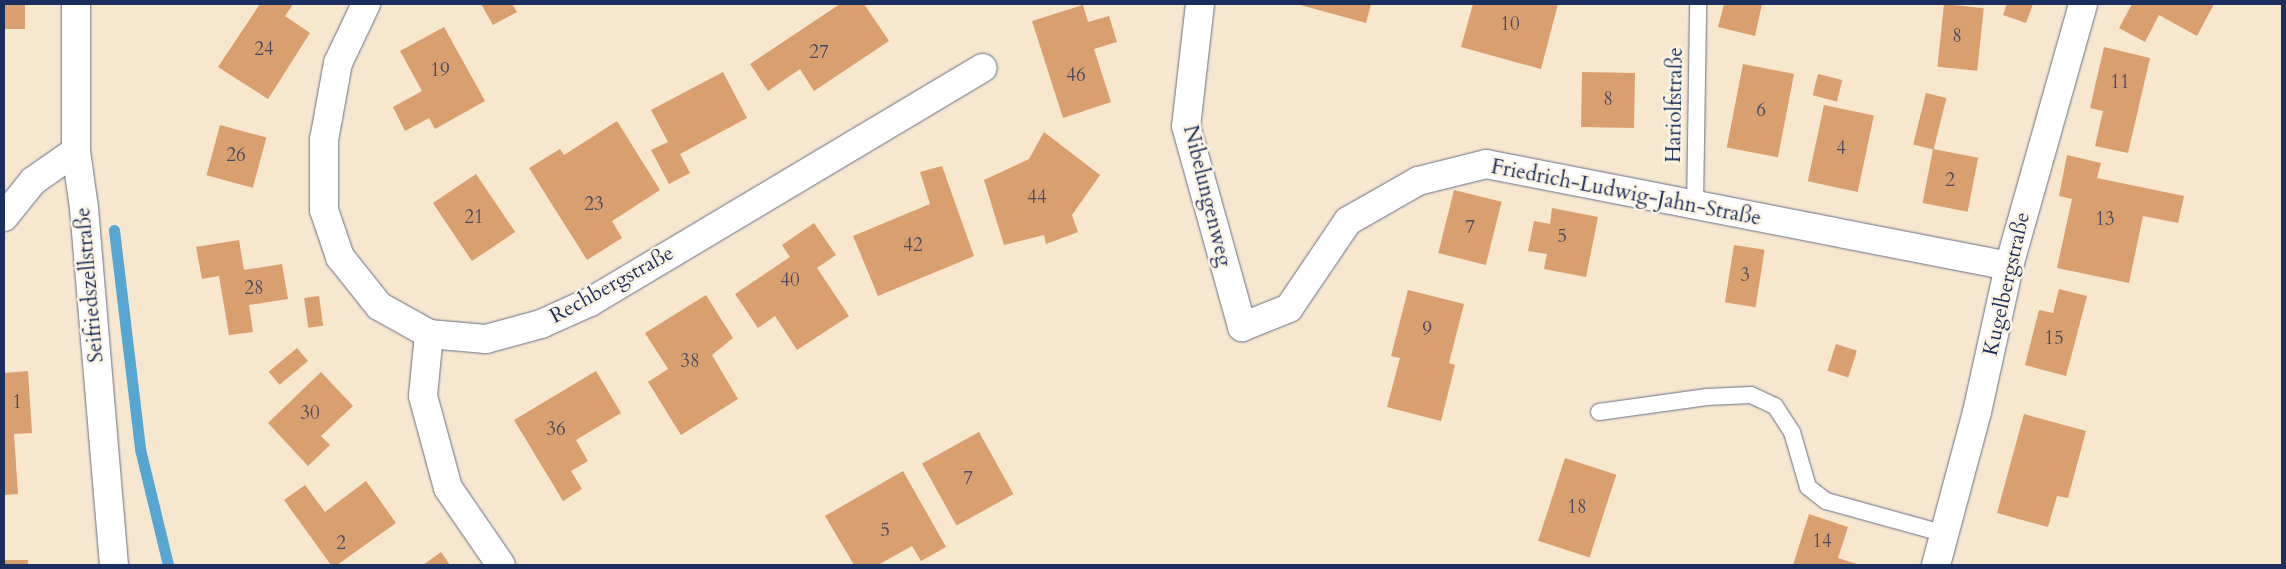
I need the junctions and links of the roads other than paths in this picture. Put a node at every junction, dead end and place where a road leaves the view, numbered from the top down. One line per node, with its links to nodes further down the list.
1 (76, 4): 7 (street, Seifriedszellstraße)
2 (366, 4): 12 (street, Rechbergstraße)
3 (1200, 4): 11 (street, Nibelungenweg)
4 (1698, 4): 8 (lane, Hariolfstraße)
5 (2083, 4): 10 (street, Kugelbergstraße)
6 (982, 68): 12 (street, Rechbergstraße)
7 (76, 151): 9 (street); 15 (street, Seifriedszellstraße)
8 (1695, 206): 10 (street, Friedrich-Ludwig-Jahn-Straße); 11 (street, Friedrich-Ludwig-Jahn-Straße)
9 (4, 217)
10 (2009, 266): 14 (street, Kugelbergstraße)
11 (1242, 327)
12 (429, 334): 16 (street)
13 (1599, 412): 14 (lane)
14 (1946, 534): 17 (street, Kugelbergstraße)
15 (114, 565)
16 (501, 565)
17 (1936, 565)

